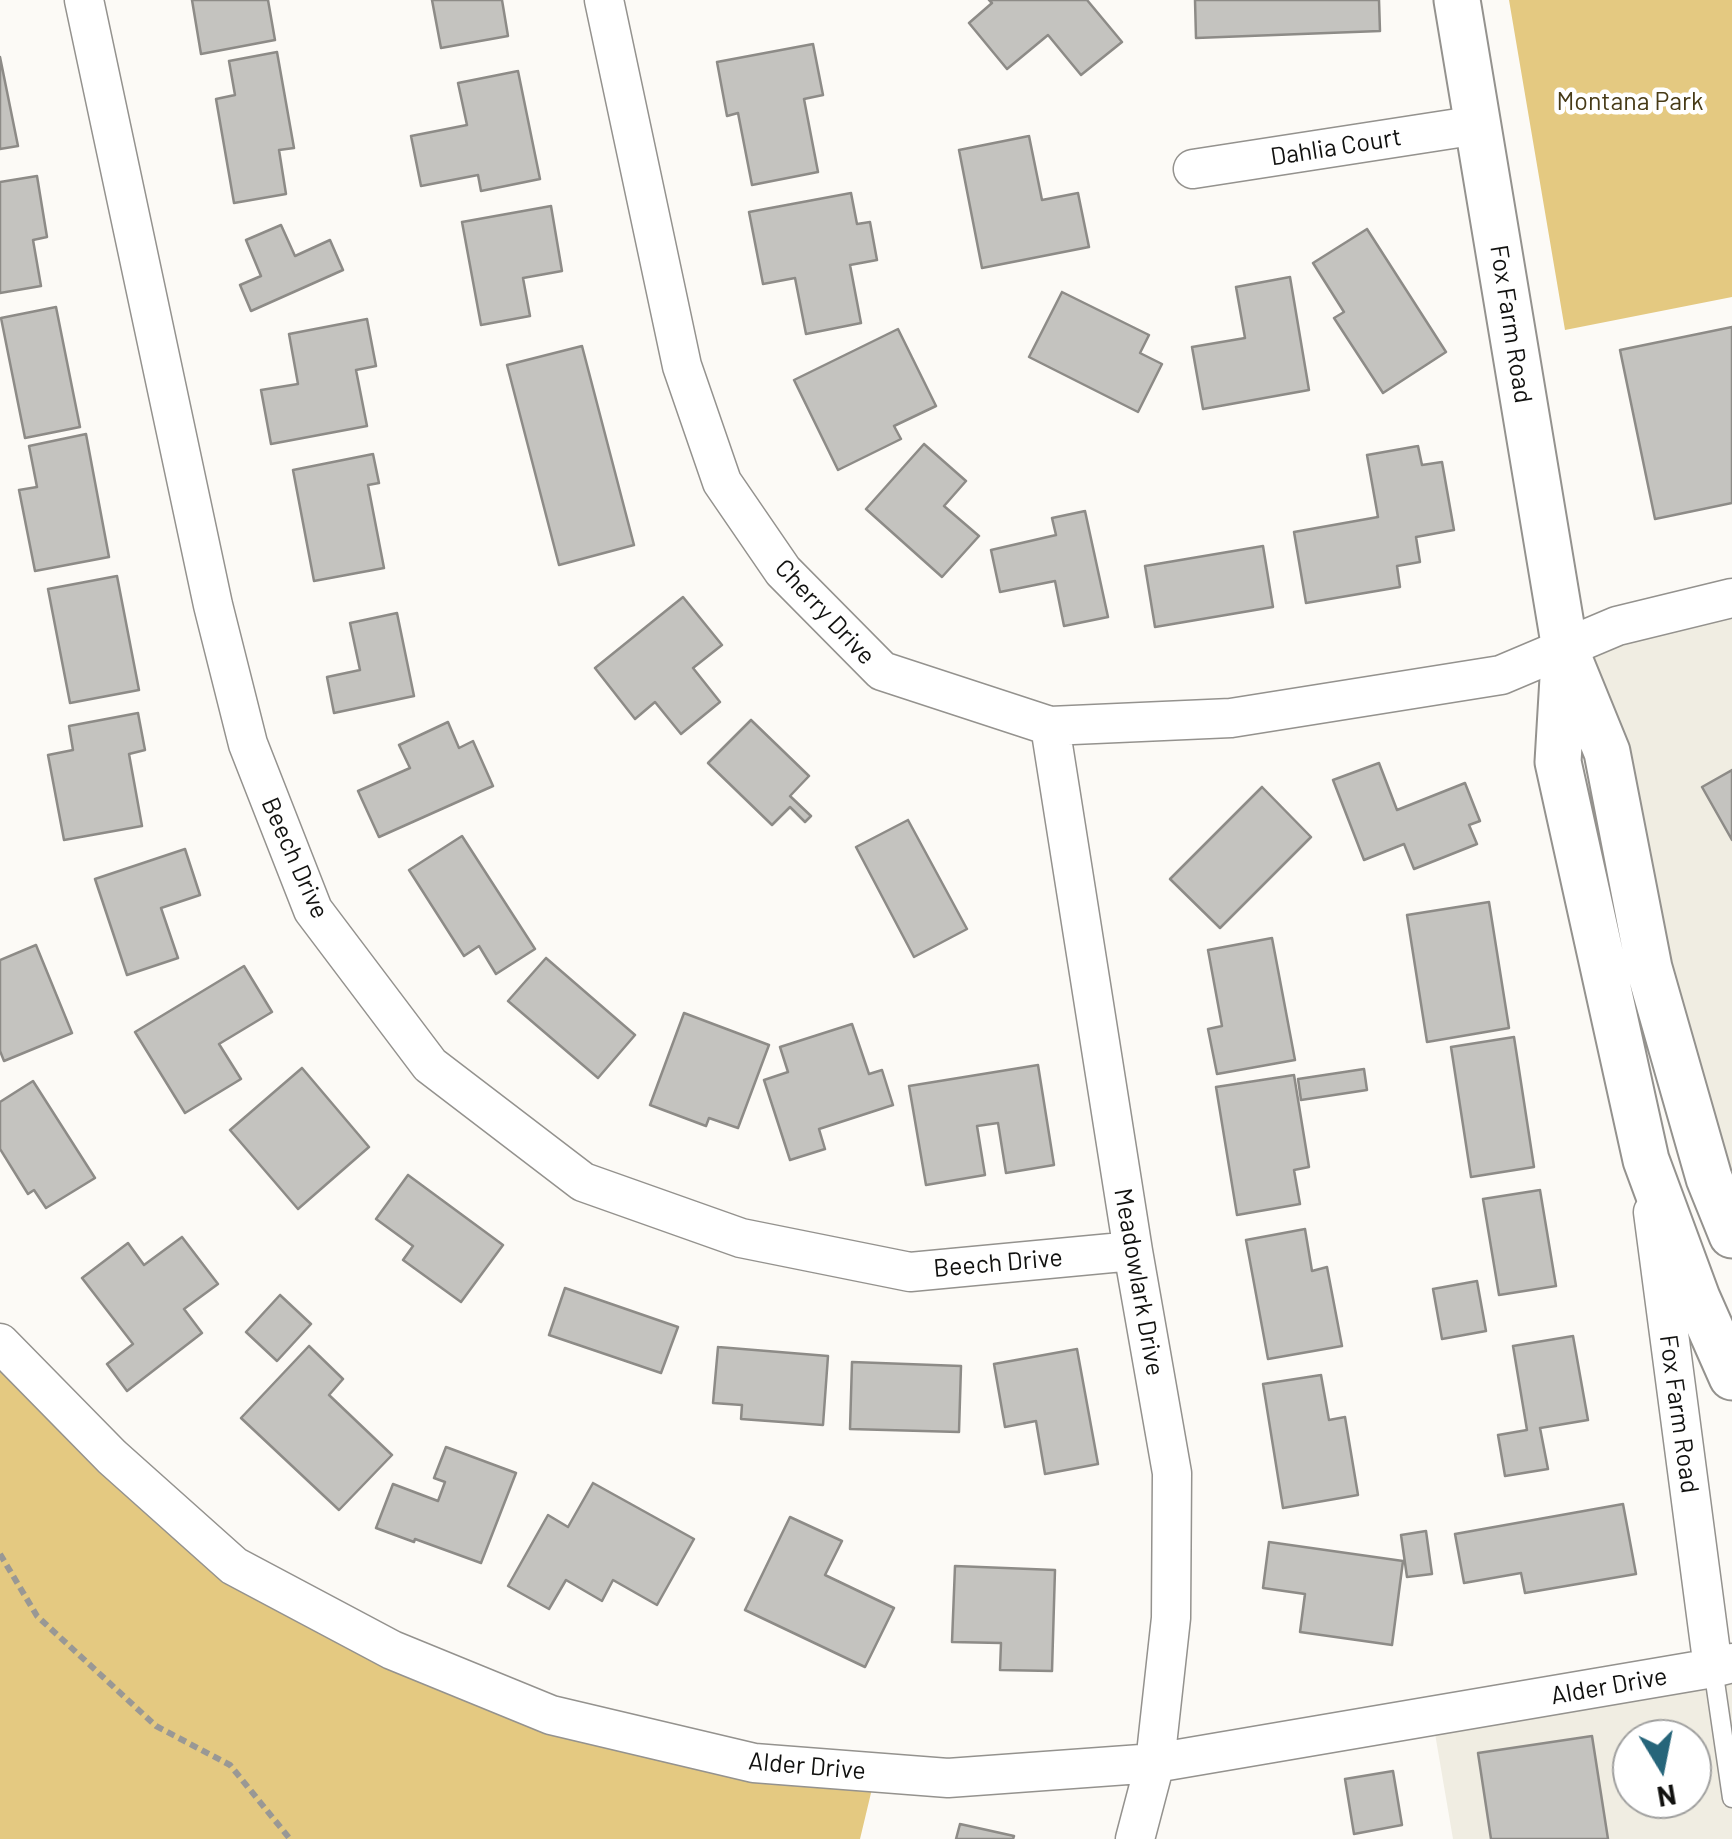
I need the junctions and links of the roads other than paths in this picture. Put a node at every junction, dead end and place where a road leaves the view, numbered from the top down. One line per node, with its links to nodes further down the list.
1 (84, 0): 11 (street, Beech Drive)
2 (604, 0): 8 (street, Cherry Drive)
3 (1457, 0): 4 (street, Fox Farm Road)
4 (1478, 125): 5 (street, Dahlia Court); 7 (street, Fox Farm Road)
5 (1194, 168)
6 (1732, 598): 7 (street, Cherry Drive)
7 (1565, 649): 8 (street, Cherry Drive); 9 (street, Fox Farm Road); 10 (street, Fox Farm Road)
8 (1050, 726): 11 (street, Meadowlark Drive)
9 (1646, 1160): 13 (street, Fox Farm Road); 14 (street, Fox Farm Road)
10 (1732, 1235)
11 (1133, 1251): 15 (street, Meadowlark Drive)
12 (0, 1343): 15 (street, Alder Drive)
13 (1732, 1377)
14 (1722, 1665): 15 (street, Alder Drive); 16 (lane)
15 (1155, 1763): 17 (street, Meadowlark Drive)
16 (1732, 1798)
17 (1135, 1839)

